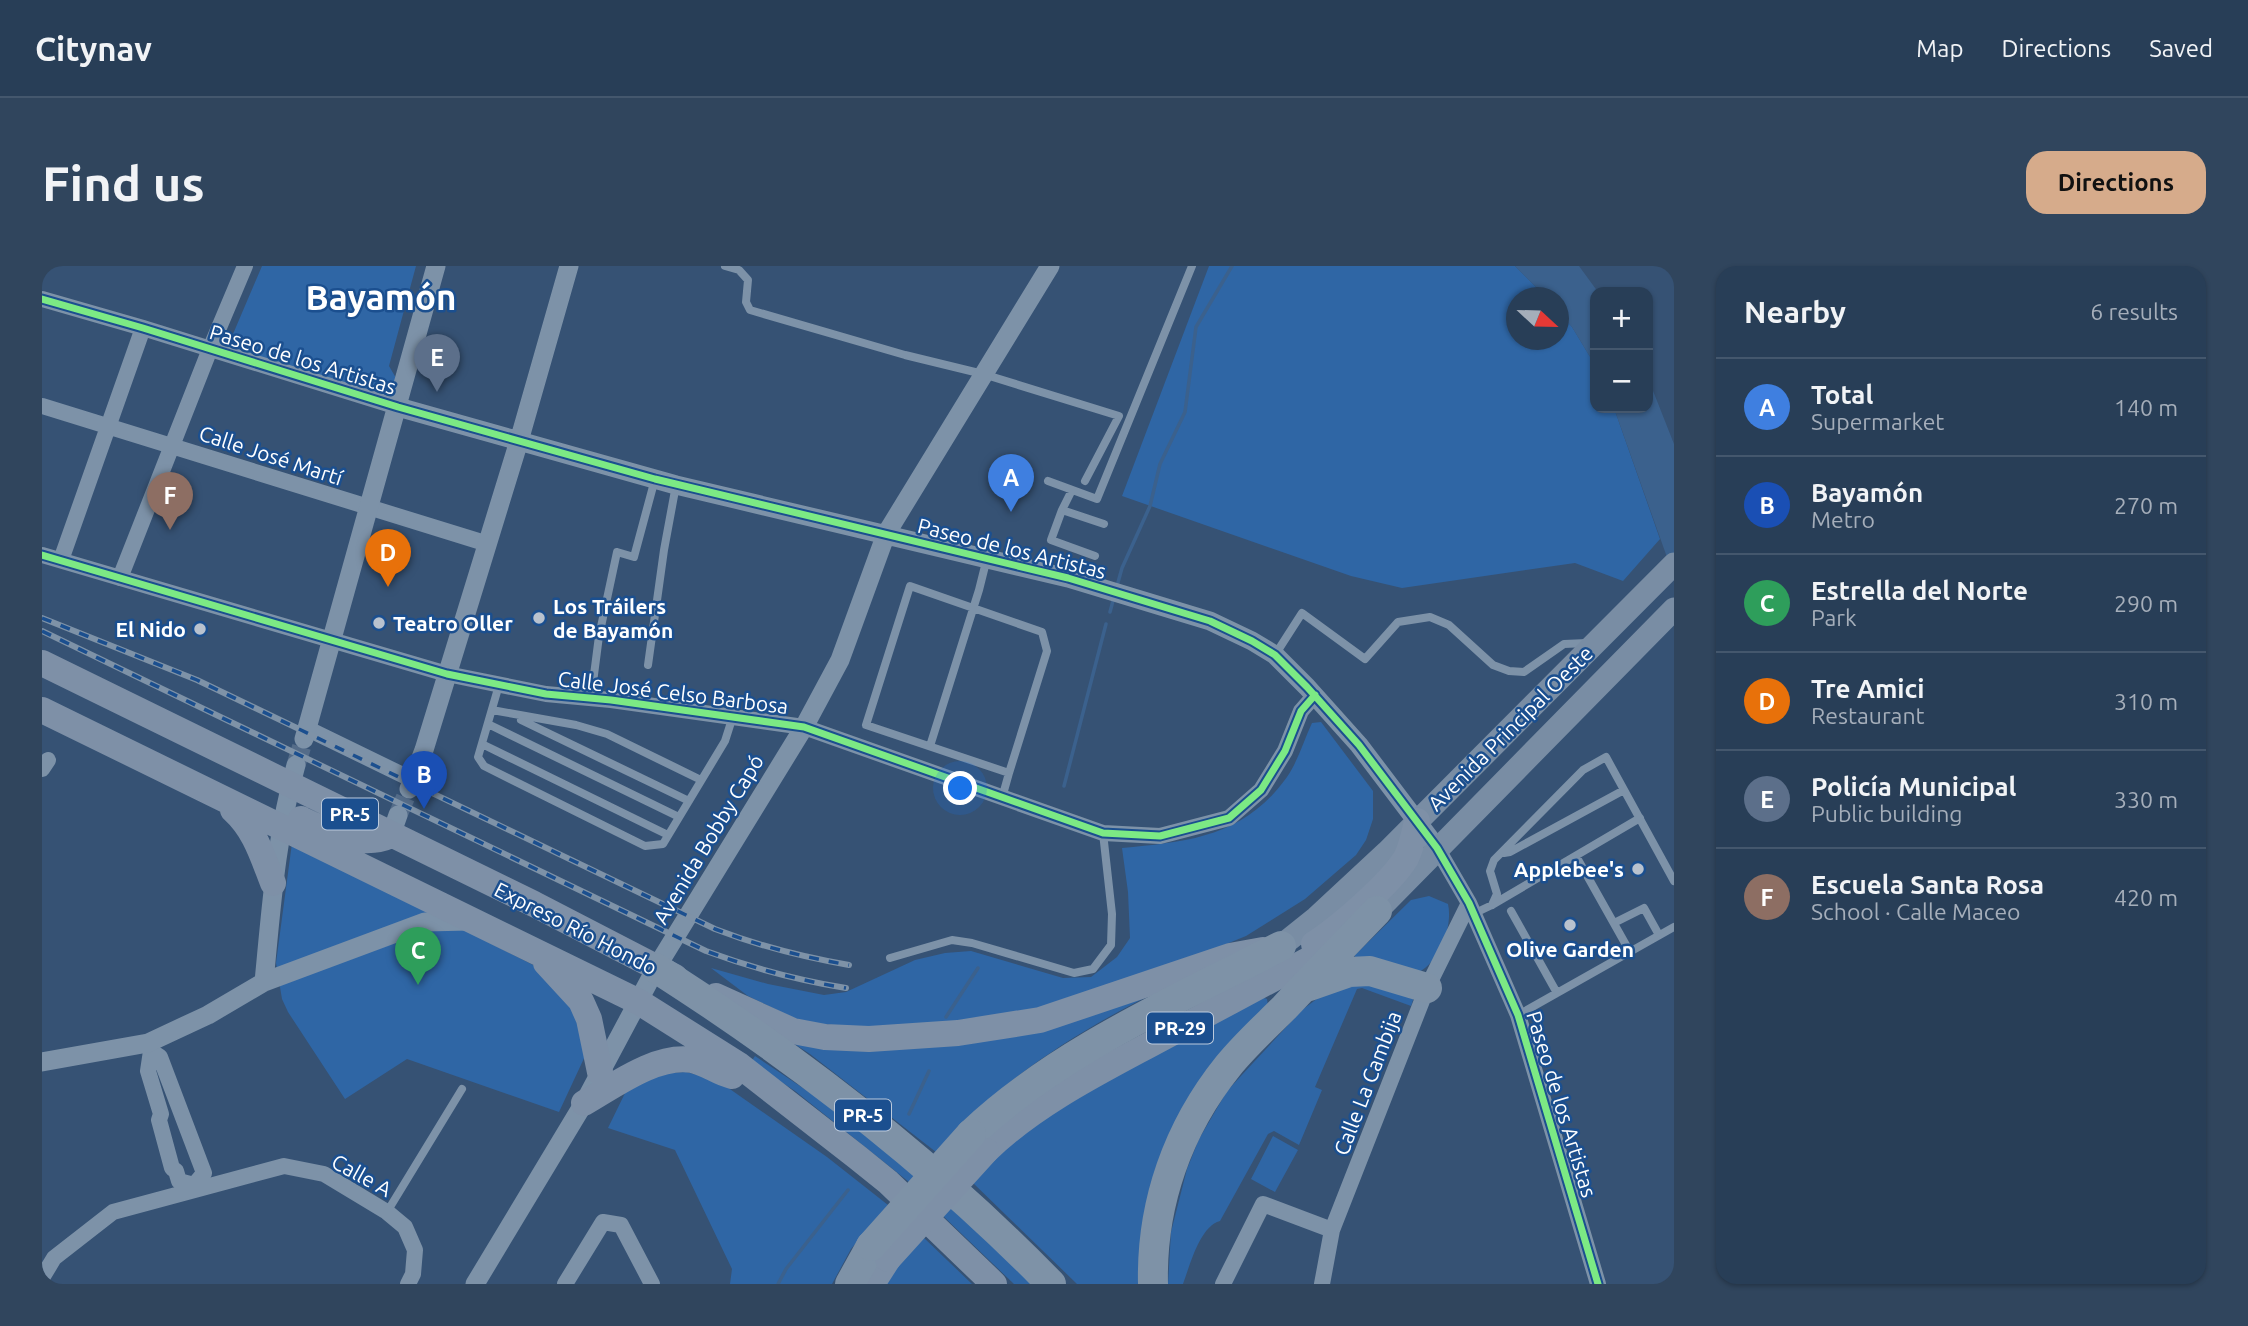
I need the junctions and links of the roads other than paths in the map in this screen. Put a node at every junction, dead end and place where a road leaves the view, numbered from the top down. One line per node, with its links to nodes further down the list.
1 (245, 266): 9 (street)
2 (436, 266): 12 (street)
3 (569, 266): 14 (street)
4 (725, 266): 10 (lane)
5 (1050, 266): 10 (street, Avenida Bobby Capó)
6 (1192, 266): 20 (lane)
7 (42, 299): 8 (street, Paseo de los Artistas)
8 (143, 328): 9 (street, Paseo de los Artistas); 13 (street)
9 (210, 348): 12 (street, Paseo de los Artistas); 15 (street)
10 (983, 374): 18 (lane); 24 (street, Avenida Bobby Capó)
11 (42, 406): 13 (street, Calle José Martí)
12 (398, 407): 14 (street, Paseo de los Artistas); 21 (street)
13 (109, 427): 15 (street, Calle José Martí); 29 (street)
14 (519, 441): 16 (street, Paseo de los Artistas); 25 (street)
15 (171, 446): 21 (street, Calle José Martí); 31 (street)
16 (655, 479): 19 (street, Paseo de los Artistas); 43 (lane)
17 (1048, 481): 20 (lane)
18 (1085, 481)
19 (676, 485): 24 (street, Paseo de los Artistas); 38 (lane)
20 (1072, 491): 22 (lane)
21 (368, 508): 25 (street, Calle José Martí); 34 (street)
22 (1062, 510): 23 (lane); 27 (lane)
23 (1104, 524)
24 (887, 534): 28 (street, Paseo de los Artistas); 48 (street, Avenida Bobby Capó)
25 (488, 544): 39 (street)
26 (42, 555): 29 (street, Calle José Celso Barbosa)
27 (1096, 556)
28 (987, 558): 32 (lane); 36 (street, Paseo de los Artistas)
29 (61, 561): 31 (street, Calle José Celso Barbosa)
30 (1674, 564): 35 (main road, Avenida Principal Oeste / PR-29)
31 (120, 578): 34 (street, Calle José Celso Barbosa)
32 (974, 608): 51 (lane); 51 (lane); 52 (lane)
33 (1674, 609): 67 (main road, Avenida Principal Oeste / PR-29)
34 (331, 640): 39 (street, Calle José Celso Barbosa); 49 (street)
35 (1597, 642): 36 (lane); 63 (main road, Avenida Principal Oeste / PR-29)
36 (1275, 655): 42 (street, Paseo de los Artistas)
37 (42, 663): 53 (highway, Expreso Río Hondo / PR-5)
38 (648, 665)
39 (447, 674): 40 (street, Calle José Celso Barbosa); 55 (street)
40 (499, 685): 43 (street, Calle José Celso Barbosa); 45 (lane)
41 (42, 691): 62 (highway)
42 (1315, 695): 63 (street, Paseo de los Artistas); 65 (street, Calle José Celso Barbosa)
43 (591, 698): 46 (street, Calle José Celso Barbosa)
44 (42, 710): 57 (highway, Expreso Río Hondo / PR-5)
45 (492, 710): 47 (lane); 54 (lane); 59 (lane)
46 (733, 716): 48 (street, Calle José Celso Barbosa); 54 (lane)
47 (488, 724): 50 (lane); 60 (lane)
48 (804, 727): 58 (street, Calle José Celso Barbosa); 84 (street, Avenida Bobby Capó)
49 (305, 734): 55 (street)
50 (482, 744): 66 (lane); 66 (lane)
51 (930, 746): 52 (lane)
52 (1009, 773): 58 (lane)
53 (293, 775): 62 (street); 64 (highway, Expreso Río Hondo / PR-5)
54 (701, 780): 59 (lane)
55 (411, 784)
56 (1624, 790): 61 (lane); 68 (lane); 68 (lane)
57 (218, 797): 62 (highway, Expreso Río Hondo / PR-5); 71 (highway)
58 (1002, 797): 65 (street, Calle José Celso Barbosa)
59 (689, 801): 60 (lane)
60 (679, 817): 66 (lane)
61 (1640, 818): 69 (lane); 70 (lane)
62 (284, 820): 64 (highway); 71 (street); 76 (highway, Expreso Río Hondo / PR-5)
63 (1417, 821): 67 (street, Paseo de los Artistas); 80 (main road, Avenida Principal Oeste / PR-29); 89 (highway)
64 (395, 825): 84 (highway, Expreso Río Hondo / PR-5)
65 (1103, 833): 83 (lane)
66 (668, 835)
67 (1437, 848): 73 (street, Paseo de los Artistas); 74 (main road, Avenida Principal Oeste / PR-29)
68 (1502, 853): 72 (lane)
69 (1576, 856): 72 (lane); 77 (lane)
70 (1674, 881)
71 (273, 883): 85 (street)
72 (1492, 905): 73 (lane)
73 (1471, 908): 86 (street, Calle La Cambija); 91 (street, Paseo de los Artistas)
74 (1377, 911): 87 (highway); 89 (highway, PR-29)
75 (1511, 911): 88 (lane)
76 (474, 921): 81 (highway, Expreso Río Hondo / PR-5); 85 (street)
77 (1614, 923): 79 (lane); 82 (lane)
78 (1674, 927): 79 (lane)
79 (1659, 935): 82 (lane)
80 (1282, 946): 84 (highway); 98 (highway, PR-29)
81 (536, 952): 90 (highway, Expreso Río Hondo / PR-5); 94 (highway)
82 (1630, 952): 88 (lane)
83 (890, 958)
84 (656, 968): 90 (street, Avenida Bobby Capó); 111 (highway, Expreso Río Hondo / PR-5)
85 (264, 982): 92 (street)
86 (1427, 988): 87 (highway); 101 (street, Calle La Cambija)
87 (1302, 989): 112 (highway)
88 (1557, 993): 91 (lane)
89 (1232, 1001): 98 (highway, PR-29)
90 (639, 1002): 94 (street, Avenida Bobby Capó); 95 (highway, Expreso Río Hondo / PR-5)
91 (1518, 1015): 115 (street, Paseo de los Artistas)
92 (149, 1047): 93 (street); 99 (street); 99 (street)
93 (42, 1062)
94 (600, 1072): 97 (street, Avenida Bobby Capó)
95 (759, 1080): 97 (highway); 110 (highway, Expreso Río Hondo / PR-5)
96 (462, 1089): 100 (lane)
97 (584, 1103): 105 (street, Avenida Bobby Capó)
98 (979, 1143): 102 (highway, PR-29, bridge)
99 (194, 1188): 100 (street, Calle A); 103 (street, Calle A)
100 (387, 1212): 104 (street, Calle A)
101 (1332, 1230): 113 (street); 114 (street, Calle La Cambija)
102 (880, 1253): 108 (highway); 109 (highway)
103 (42, 1278)
104 (408, 1284)
105 (475, 1284)
106 (565, 1284): 107 (street)
107 (652, 1284)
108 (850, 1284)
109 (873, 1284)
110 (994, 1284)
111 (1051, 1284)
112 (1153, 1284)
113 (1223, 1284)
114 (1322, 1284)
115 (1598, 1284)

